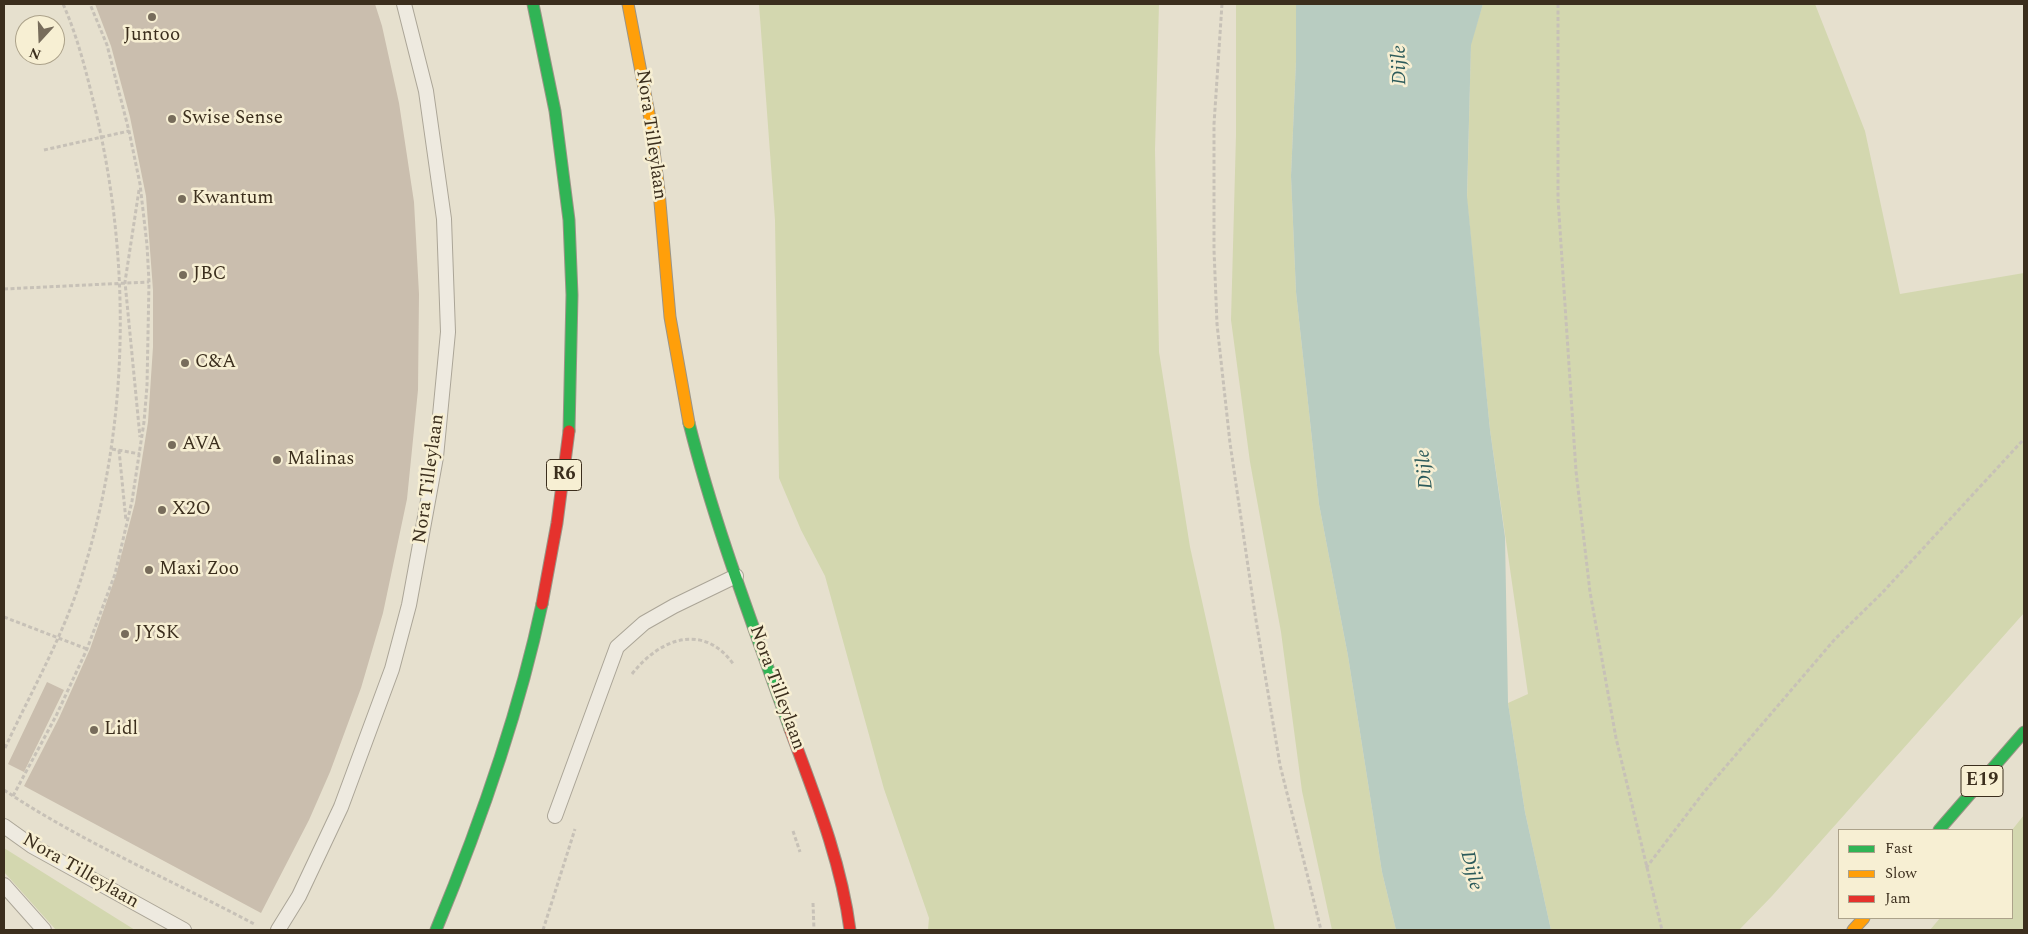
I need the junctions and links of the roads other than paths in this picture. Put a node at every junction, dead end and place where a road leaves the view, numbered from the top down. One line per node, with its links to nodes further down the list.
1 (404, 4): 13 (lane, Nora Tilleylaan)
2 (533, 4): 14 (main road, R6)
3 (628, 4): 4 (main road, Nora Tilleylaan)
4 (736, 576): 6 (lane); 15 (main road, Nora Tilleylaan)
5 (2024, 732): 8 (main road, E19)
6 (555, 816)
7 (4, 826): 12 (lane, Nora Tilleylaan)
8 (1940, 829)
9 (4, 885): 11 (lane)
10 (1863, 919): 16 (main road)
11 (44, 930)
12 (184, 930)
13 (278, 930)
14 (436, 930)
15 (850, 930)
16 (1853, 930)

